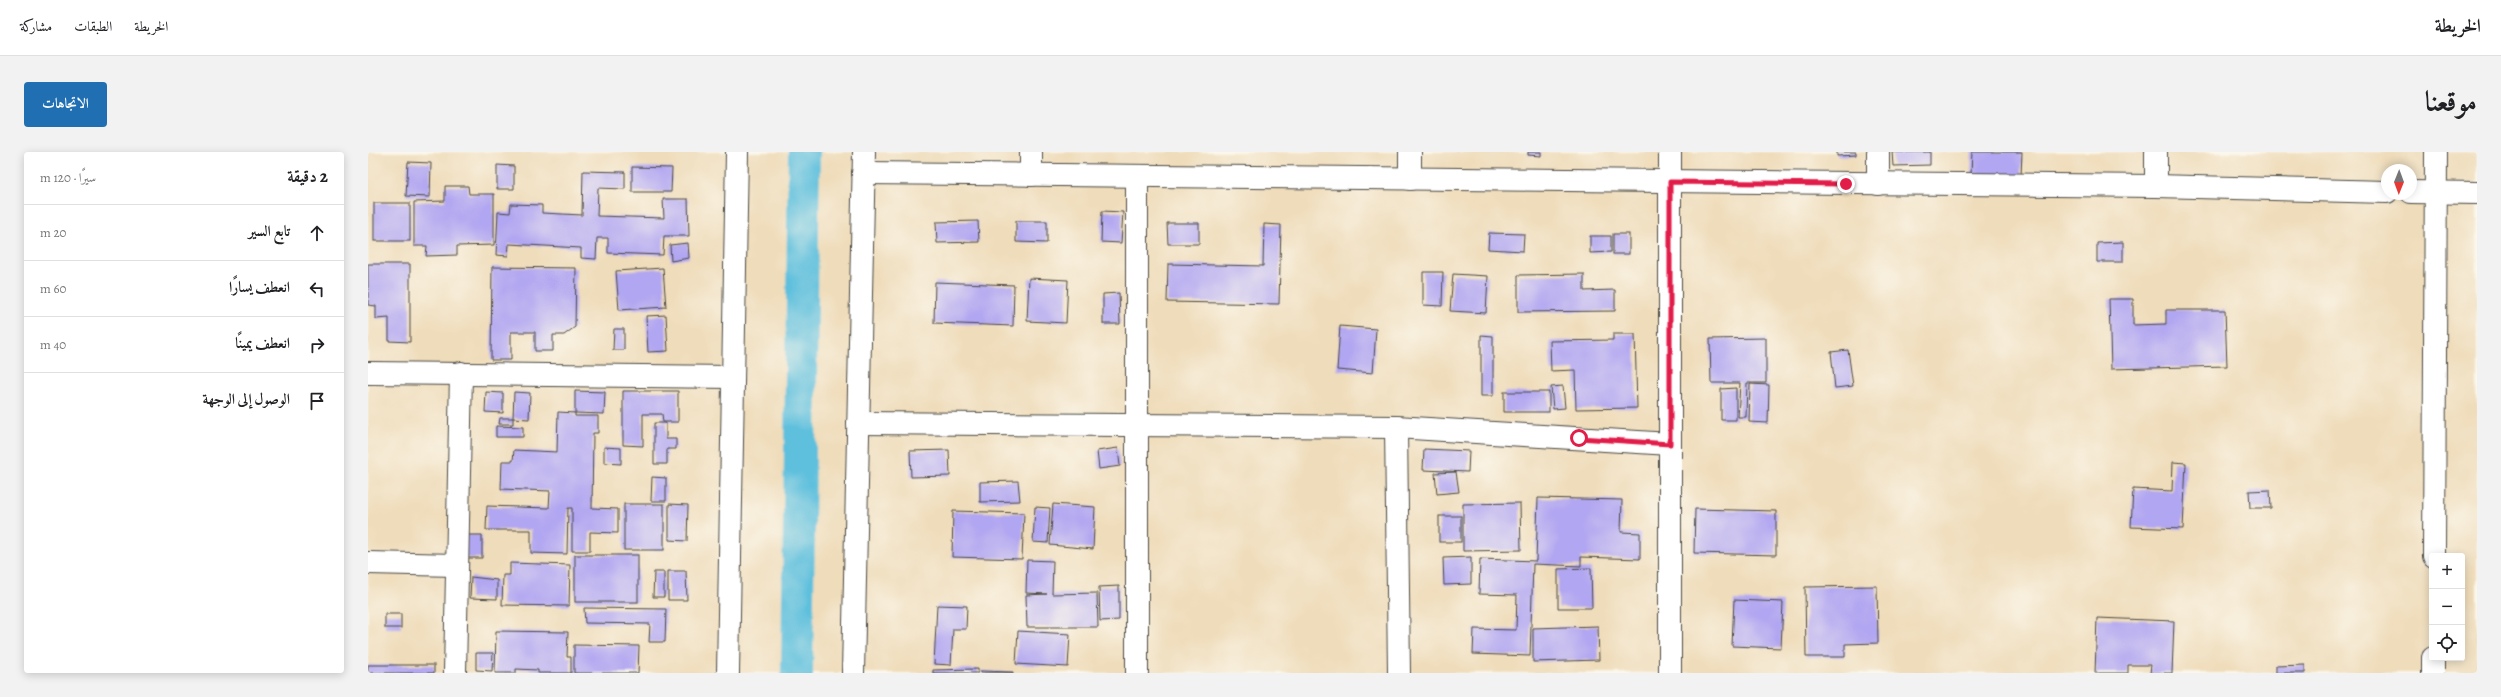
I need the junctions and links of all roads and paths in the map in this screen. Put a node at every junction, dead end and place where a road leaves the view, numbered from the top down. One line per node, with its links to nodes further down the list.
1 (737, 152): 21 (street)
2 (1031, 152): 9 (street)
3 (1410, 152): 11 (street)
4 (1670, 152): 12 (street)
5 (1878, 152): 13 (street)
6 (2156, 152): 14 (street)
7 (2436, 152): 17 (street)
8 (864, 162): 9 (street); 22 (street)
9 (1031, 174): 10 (street)
10 (1137, 176): 11 (street); 23 (street)
11 (1410, 179): 12 (street)
12 (1670, 182): 13 (street); 25 (street)
13 (1878, 184): 14 (street)
14 (2156, 186): 15 (street)
15 (2381, 192)
16 (2417, 192): 17 (street)
17 (2435, 193): 18 (street); 26 (street)
18 (2477, 193)
19 (368, 373): 20 (street)
20 (461, 373): 21 (street); 28 (street)
21 (733, 377): 31 (street)
22 (858, 423): 23 (street); 32 (street)
23 (1137, 425): 24 (street); 33 (street)
24 (1396, 427): 25 (street); 34 (street)
25 (1670, 444): 35 (street)
26 (2434, 553)
27 (368, 563): 28 (street)
28 (456, 565): 30 (street)
29 (2433, 661): 36 (street)
30 (455, 673)
31 (728, 673)
32 (853, 673)
33 (1137, 673)
34 (1399, 673)
35 (1670, 673)
36 (2433, 673)

